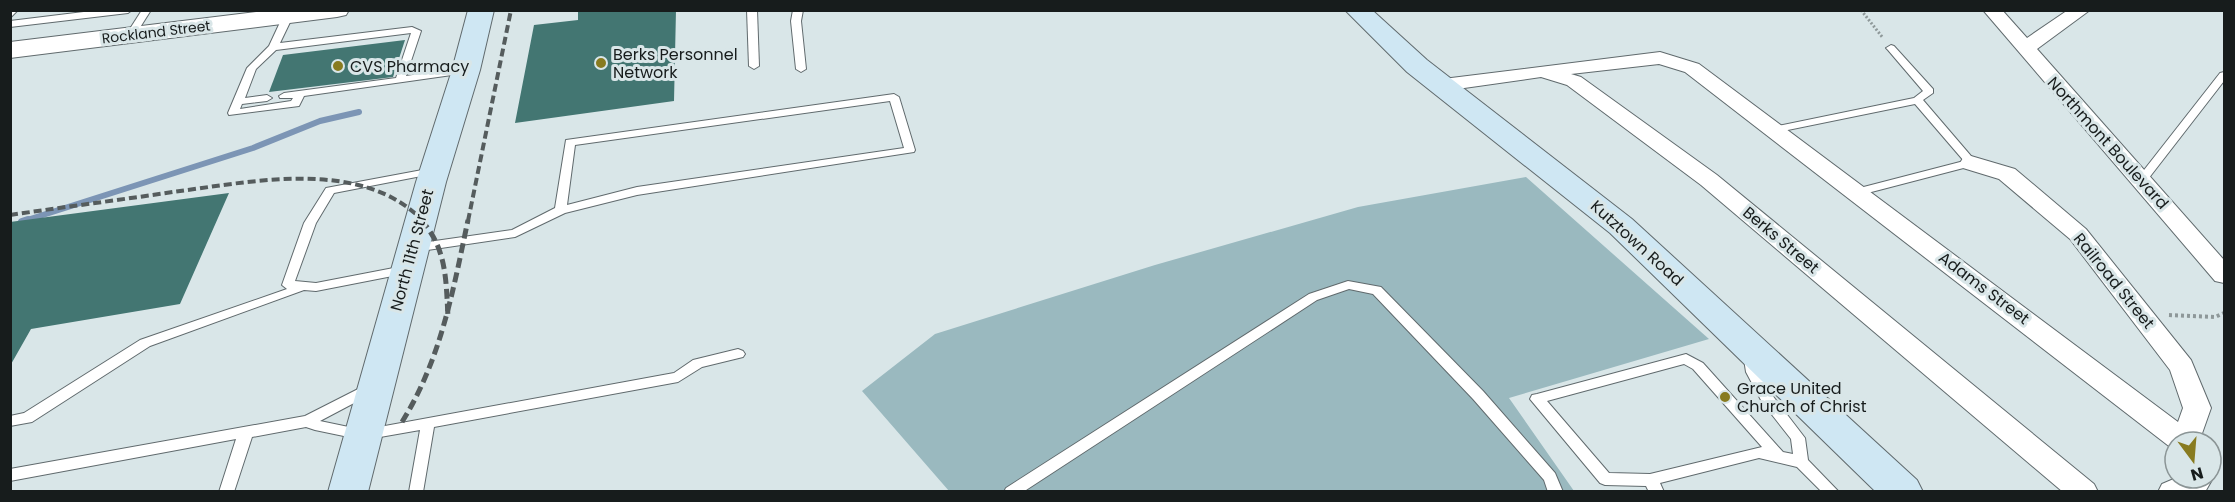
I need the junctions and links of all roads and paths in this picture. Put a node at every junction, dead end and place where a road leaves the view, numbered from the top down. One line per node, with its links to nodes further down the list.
1 (14, 10): 11 (lane)
2 (147, 10): 13 (lane)
3 (337, 10): 12 (street, Rockland Street)
4 (481, 10): 21 (main road, North 11th Street)
5 (752, 10): 19 (lane)
6 (798, 10): 20 (lane)
7 (1356, 10): 25 (main road, Kutztown Road)
8 (1861, 10): 16 (path)
9 (1992, 10): 17 (street, Northmont Boulevard)
10 (2081, 10): 17 (street)
11 (10, 15)
12 (288, 16): 13 (street, Rockland Street); 15 (lane)
13 (129, 23): 14 (lane); 18 (street, Rockland Street)
14 (10, 24)
15 (273, 47): 24 (lane); 30 (lane)
16 (1891, 48): 29 (lane)
17 (2025, 49): 34 (street, Northmont Boulevard)
18 (10, 50)
19 (754, 66)
20 (801, 69)
21 (466, 70): 24 (lane); 33 (main road, North 11th Street)
22 (1542, 71): 25 (street, Berks Street); 31 (street, Adams Street); 63 (street, Berks Street)
23 (2224, 75): 34 (lane)
24 (400, 80): 26 (lane)
25 (1443, 85): 42 (main road, Kutztown Road)
26 (300, 93): 27 (lane); 30 (lane)
27 (284, 96)
28 (267, 98): 30 (lane)
29 (1917, 100): 31 (lane); 32 (lane)
30 (237, 102)
31 (1777, 133): 35 (street, Adams Street)
32 (1971, 163): 35 (lane); 41 (street, Railroad Street)
33 (434, 171): 37 (main road, North 11th Street); 39 (lane)
34 (2141, 181): 38 (street, Northmont Boulevard)
35 (1856, 192): 48 (street, Adams Street)
36 (561, 210): 36 (lane); 37 (lane)
37 (410, 259): 39 (lane); 44 (main road, North 11th Street)
38 (2224, 274)
39 (305, 286): 45 (lane)
40 (2224, 313): 41 (path)
41 (2140, 314): 49 (street, Railroad Street)
42 (1749, 346): 53 (lane); 62 (main road, Kutztown Road)
43 (738, 354): 47 (lane)
44 (376, 385): 46 (lane); 51 (main road, North 11th Street)
45 (10, 421)
46 (308, 421): 50 (lane); 51 (lane)
47 (428, 423): 51 (lane); 58 (lane)
48 (2168, 430)
49 (2189, 430)
50 (246, 432): 54 (lane); 56 (lane)
51 (363, 435): 57 (main road, North 11th Street)
52 (1778, 456): 53 (lane); 55 (lane); 55 (lane)
53 (1801, 462): 61 (lane)
54 (10, 475)
55 (1653, 486)
56 (226, 492)
57 (348, 492)
58 (416, 492)
59 (1011, 492): 60 (lane)
60 (1556, 492)
61 (1832, 492)
62 (1903, 492)
63 (2085, 492)

